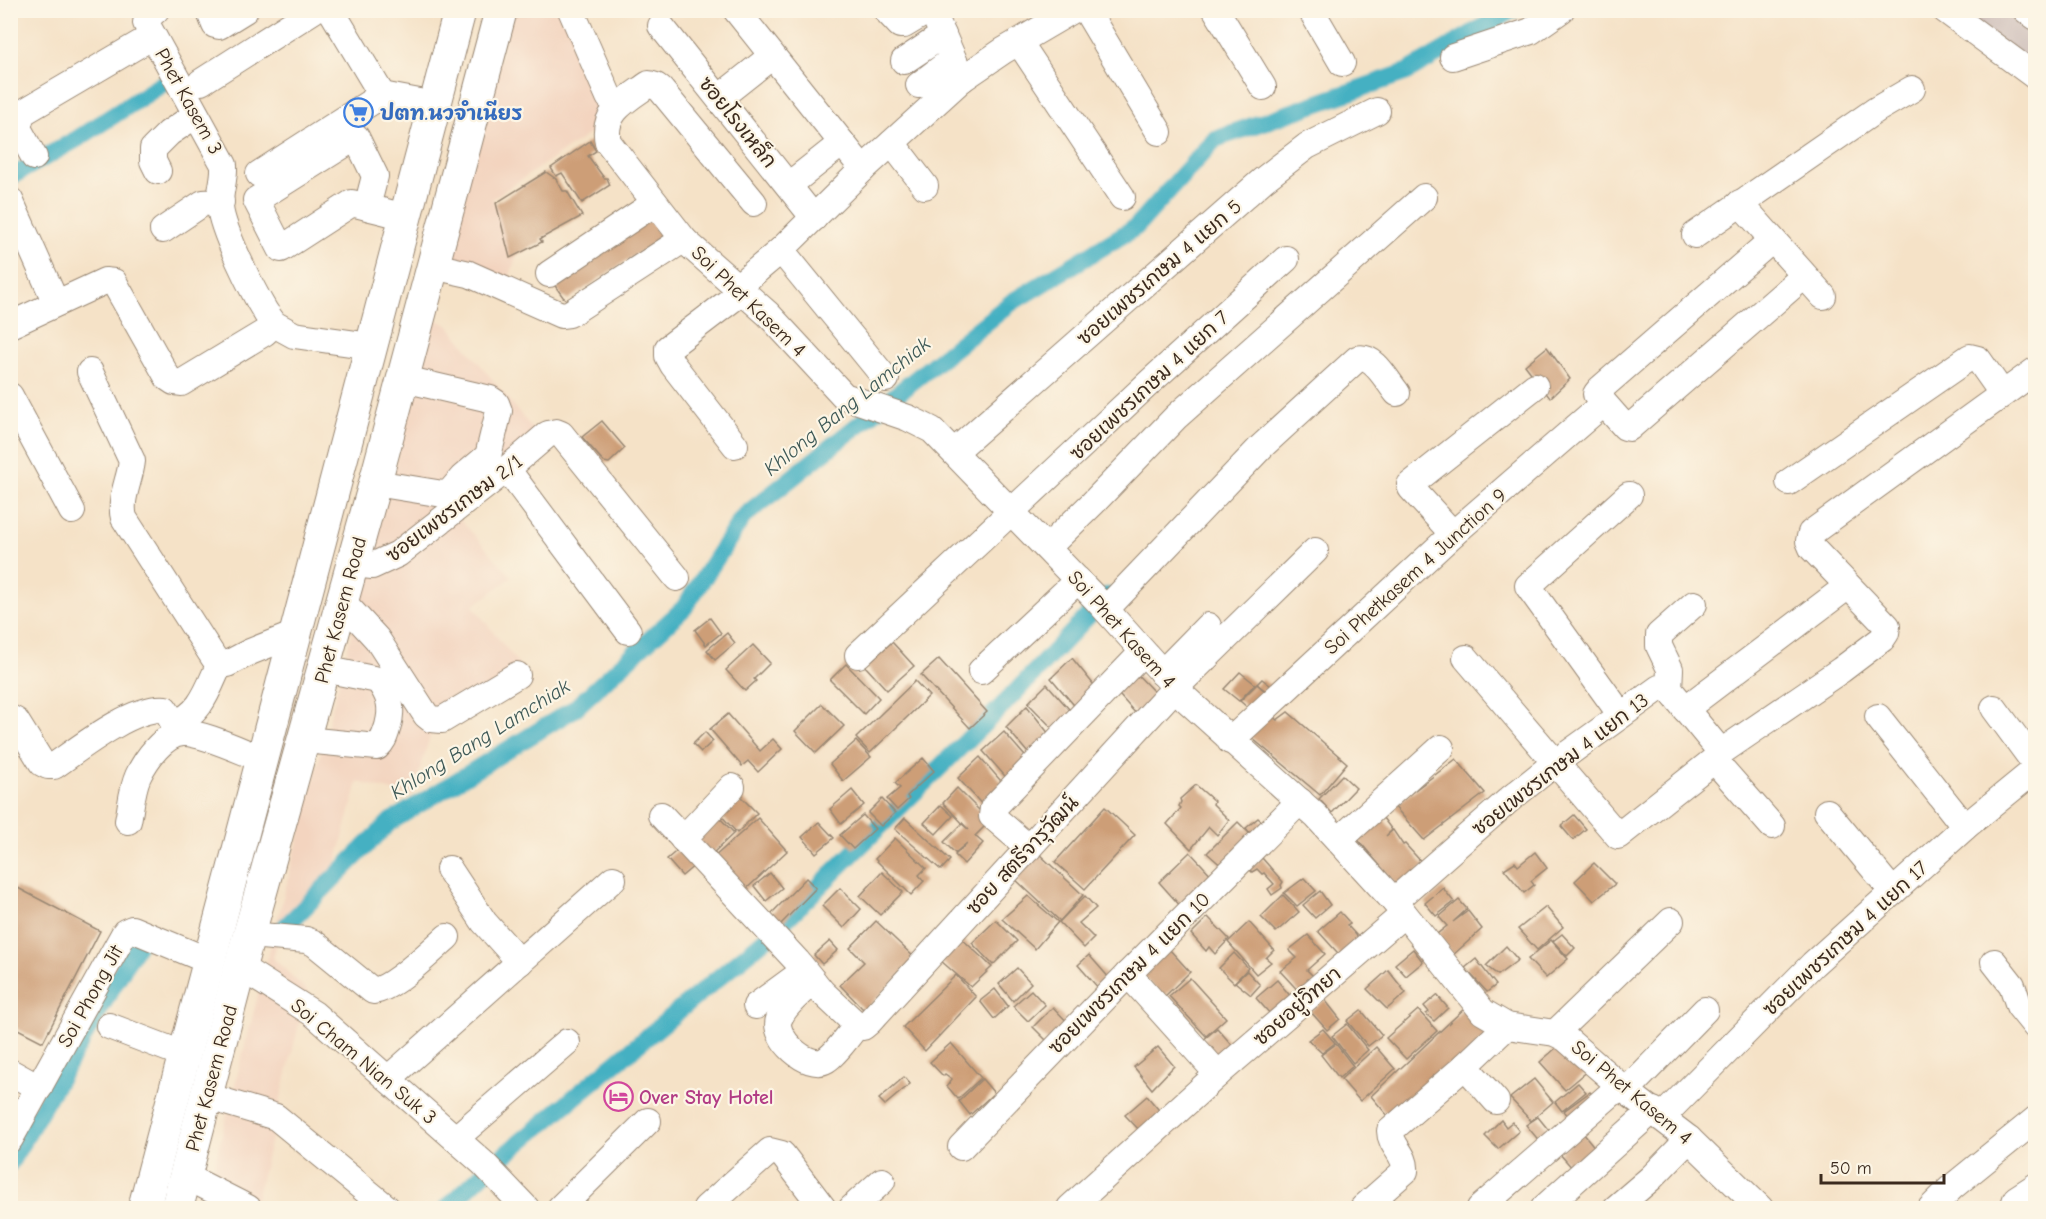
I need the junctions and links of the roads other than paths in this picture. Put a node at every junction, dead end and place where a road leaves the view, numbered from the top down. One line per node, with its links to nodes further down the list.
1 (209, 10): 2 (street)
2 (245, 10)
3 (314, 10): 29 (street)
4 (331, 10): 33 (street)
5 (460, 10): 36 (main road, Phet Kasem Road)
6 (501, 10): 64 (main road, Phet Kasem Road)
7 (571, 10): 34 (street)
8 (736, 10): 23 (street)
9 (886, 10): 10 (street)
10 (930, 10): 21 (street)
11 (1073, 10): 22 (street)
12 (1086, 10): 39 (street)
13 (1216, 10): 31 (street)
14 (1311, 10): 26 (street)
15 (1561, 10): 24 (street)
16 (1945, 10): 28 (street)
17 (2026, 10): 18 (street)
18 (2036, 17)
19 (152, 21): 38 (street, Phet Kasem 3); 42 (street)
20 (661, 26): 35 (street, ซอยโรงเหล็ก)
21 (943, 35): 25 (street); 27 (street)
22 (1018, 42): 27 (street); 48 (street)
23 (772, 56): 35 (street); 40 (street)
24 (1453, 57)
25 (904, 61)
26 (1342, 63)
27 (957, 69): 30 (street); 41 (street)
28 (2036, 77)
29 (201, 82)
30 (919, 86)
31 (1263, 87)
32 (1912, 89): 54 (street)
33 (382, 94): 36 (street); 45 (street)
34 (609, 97)
35 (719, 98): 46 (street, ซอยโรงเหล็ก)
36 (435, 105): 56 (main road, Phet Kasem Road)
37 (1377, 111): 83 (street, ซอยเพชรเกษม 4 แยก 5)
38 (196, 115): 44 (street); 51 (street, Phet Kasem 3)
39 (1159, 132)
40 (842, 142): 43 (street); 46 (street)
41 (892, 143): 43 (street); 47 (street)
42 (34, 158)
43 (863, 169): 57 (street)
44 (158, 171)
45 (259, 174)
46 (789, 185): 57 (street, ซอยโรงเหล็ก)
47 (925, 186)
48 (1122, 197)
49 (1424, 198): 91 (street)
50 (10, 200): 69 (street)
51 (221, 202): 58 (street); 70 (street, Phet Kasem 3)
52 (656, 203): 53 (street); 61 (street); 65 (street)
53 (754, 203)
54 (1740, 203): 59 (street); 60 (street)
55 (367, 207): 55 (street); 56 (street)
56 (405, 217): 72 (main road, Phet Kasem Road)
57 (814, 218): 62 (street)
58 (163, 230)
59 (1695, 235)
60 (1772, 240): 66 (street); 81 (street)
61 (685, 241): 64 (street, Soi Phet Kasem 4); 67 (street, Soi Phet Kasem 4)
62 (781, 250): 67 (street); 76 (street)
63 (1286, 259): 89 (street, ซอยเพชรเกษม 4 แยก 7)
64 (433, 266): 75 (main road, Phet Kasem Road)
65 (549, 274)
66 (1804, 276): 68 (street); 81 (street)
67 (740, 289): 82 (street); 83 (street, Soi Phet Kasem 4)
68 (1823, 296)
69 (56, 303): 70 (street); 71 (street)
70 (274, 324): 72 (street)
71 (10, 325)
72 (371, 346): 102 (main road, Phet Kasem Road)
73 (2036, 370): 79 (street)
74 (90, 372): 106 (street)
75 (404, 379): 86 (main road, Phet Kasem Road); 86 (street)
76 (886, 379)
77 (1536, 386): 90 (street)
78 (1397, 393): 99 (street)
79 (2002, 393): 85 (street); 96 (street)
80 (10, 396): 88 (street)
81 (1603, 404): 90 (street, Soi Phetkasem 4 Junction 9)
82 (735, 445)
83 (954, 453): 89 (street, Soi Phet Kasem 4)
84 (507, 469): 93 (street, ซอยเพชรเกษม 2/1); 94 (street, ซอยเพชรเกษม 2/1); 101 (street)
85 (1789, 482)
86 (375, 483): 93 (main road, Phet Kasem Road)
87 (1629, 495): 114 (street)
88 (72, 511)
89 (1012, 512): 91 (street, Soi Phet Kasem 4); 104 (street, ซอยเพชรเกษม 4 แยก 7)
90 (1452, 534): 118 (street, Soi Phetkasem 4 Junction 9)
91 (1047, 548): 95 (street, Soi Phet Kasem 4)
92 (1315, 551): 110 (street)
93 (353, 564): 97 (main road, Phet Kasem Road)
94 (677, 578)
95 (1078, 580): 99 (street, Soi Phet Kasem 4); 108 (street)
96 (1848, 586): 113 (street); 120 (street)
97 (343, 602): 107 (main road, Phet Kasem Road); 109 (street)
98 (1694, 604): 111 (street)
99 (1102, 605): 103 (street, Soi Phet Kasem 4)
100 (1208, 626): 110 (street)
101 (628, 631)
102 (295, 634): 106 (street); 121 (main road, Phet Kasem Road)
103 (1143, 652): 110 (street, Soi Phet Kasem 4); 133 (street)
104 (858, 655)
105 (1466, 658): 122 (street)
106 (220, 663): 116 (street)
107 (324, 669): 117 (main road, Phet Kasem Road); 117 (street)
108 (981, 671)
109 (517, 675)
110 (1168, 680): 118 (street, Soi Phet Kasem 4); 133 (street, ซอย สตรีจารุวัฒน์)
111 (1669, 689): 113 (street, ซอยเพชรเกษม 4 แยก 13); 114 (street, ซอยเพชรเกษม 4 แยก 13)
112 (1994, 708): 123 (street)
113 (1685, 709): 120 (street, ซอยเพชรเกษม 4 แยก 13)
114 (1621, 715): 122 (street, ซอยเพชรเกษม 4 แยก 13)
115 (1878, 717): 130 (street)
116 (10, 718)
117 (305, 740): 139 (main road, Phet Kasem Road)
118 (1230, 741): 125 (street, Soi Phet Kasem 4)
119 (1441, 748): 132 (street)
120 (1717, 756): 122 (street); 129 (street, ซอยเพชรเกษม 4 แยก 13)
121 (262, 759): 128 (street); 141 (main road, Phet Kasem Road)
122 (1555, 763): 137 (street, ซอยเพชรเกษม 4 แยก 13)
123 (2036, 767): 130 (street, ซอยเพชรเกษม 4 แยก 17)
124 (732, 787): 131 (street)
125 (1300, 801): 132 (street, Soi Phet Kasem 4); 145 (street, ซอยเพชรเกษม 4 แยก 10)
126 (1827, 812): 136 (street)
127 (661, 815): 131 (street)
128 (128, 821)
129 (1772, 826)
130 (1965, 827): 136 (street, ซอยเพชรเกษม 4 แยก 17)
131 (683, 839): 146 (street)
132 (1339, 840): 137 (street, Soi Phet Kasem 4)
133 (1029, 848): 149 (street, ซอย สตรีจารุวัฒน์)
134 (449, 869): 142 (street)
135 (613, 879): 142 (street)
136 (1893, 892): 164 (street, ซอยเพชรเกษม 4 แยก 17)
137 (1399, 908): 151 (street, Soi Phet Kasem 4); 158 (street, ซอยอยู่วิทยา)
138 (1671, 921): 153 (street)
139 (250, 935): 140 (street); 144 (main road, Phet Kasem Road)
140 (447, 937)
141 (208, 961): 155 (main road, Phet Kasem Road); 160 (street, Soi Phong Jit)
142 (520, 962): 159 (street)
143 (1994, 962): 152 (street)
144 (240, 967): 159 (street, Soi Cham Nian Suk 3); 162 (main road, Phet Kasem Road)
145 (1128, 974): 158 (street); 171 (street, ซอยเพชรเกษม 4 แยก 10)
146 (809, 976): 147 (street); 149 (street); 149 (street, ซอย สตรีจารุวัฒน์)
147 (756, 1006)
148 (1705, 1010): 161 (street)
149 (863, 1024)
150 (108, 1026): 155 (street)
151 (1507, 1026): 153 (street, Soi Phet Kasem 4); 156 (street)
152 (2036, 1027)
153 (1555, 1033): 161 (street, Soi Phet Kasem 4)
154 (567, 1042): 169 (street)
155 (185, 1055): 165 (main road, Phet Kasem Road)
156 (1465, 1066): 163 (street); 186 (street)
157 (10, 1072): 160 (street)
158 (1218, 1074): 185 (street, ซอยอยู่วิทยา)
159 (388, 1079): 169 (street, Soi Cham Nian Suk 3)
160 (39, 1088): 168 (street, Soi Phong Jit)
161 (1623, 1088): 164 (street, Soi Phet Kasem 4); 187 (street)
162 (205, 1101): 174 (main road); 177 (main road, Phet Kasem Road); 179 (street)
163 (1496, 1101)
164 (1657, 1113): 170 (street, Soi Phet Kasem 4); 188 (street, ซอยเพชรเกษม 4 แยก 17)
165 (169, 1114): 175 (main road); 176 (main road, Phet Kasem Road)
166 (2036, 1119): 191 (street)
167 (648, 1121): 181 (street)
168 (10, 1138)
169 (456, 1138): 180 (street, Soi Cham Nian Suk 3)
170 (1689, 1138): 189 (street); 190 (street, Soi Phet Kasem 4)
171 (961, 1147)
172 (882, 1181): 184 (street)
173 (2036, 1186): 192 (street)
174 (197, 1196): 178 (street)
175 (126, 1209)
176 (144, 1209)
177 (177, 1209)
178 (248, 1209)
179 (387, 1209)
180 (525, 1209)
181 (560, 1209)
182 (706, 1209): 183 (street)
183 (823, 1209)
184 (852, 1209)
185 (1070, 1209)
186 (1363, 1209)
187 (1480, 1209)
188 (1544, 1209)
189 (1616, 1209)
190 (1760, 1209)
191 (1931, 1209)
192 (2013, 1209)

